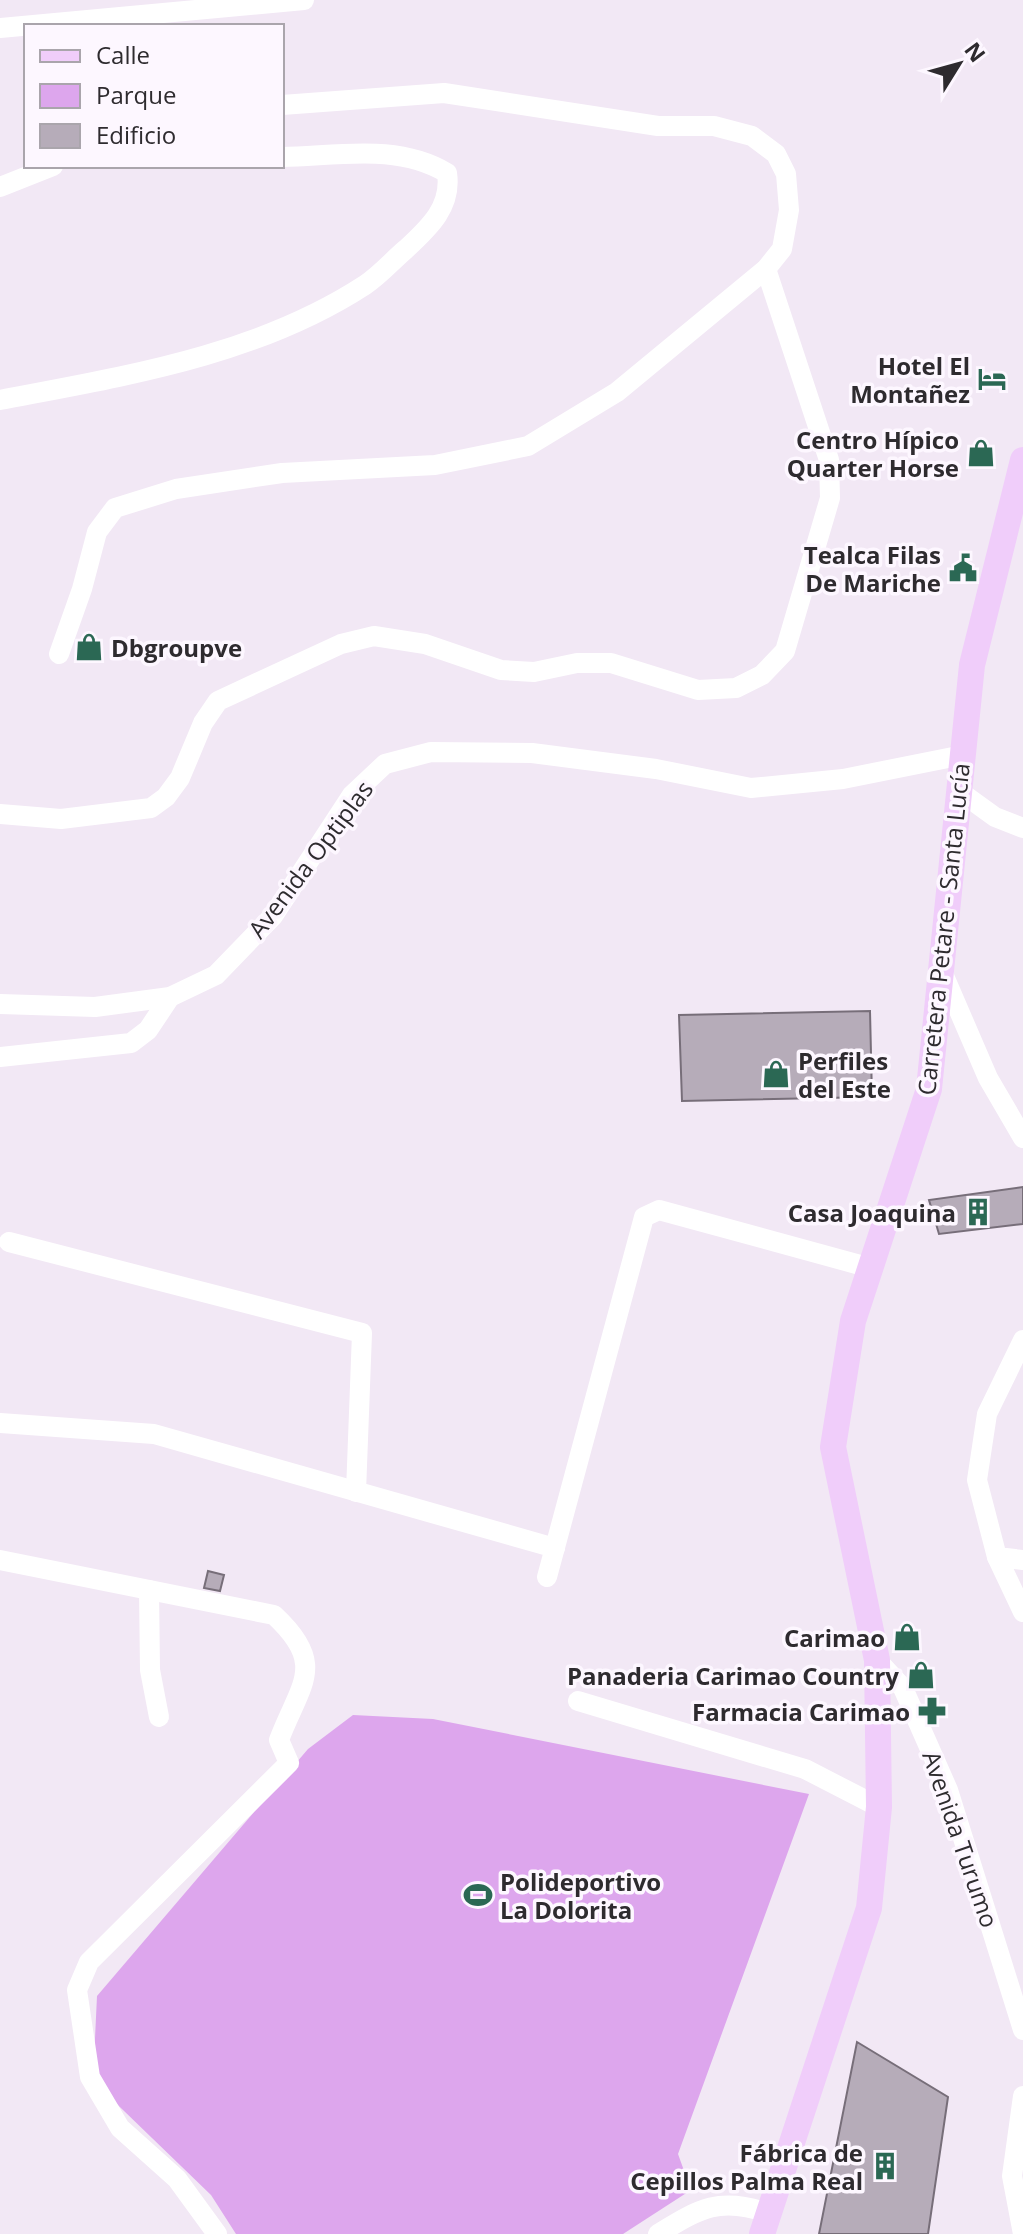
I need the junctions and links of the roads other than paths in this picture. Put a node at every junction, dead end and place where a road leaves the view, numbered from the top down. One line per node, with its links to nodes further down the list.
1 (304, 0): 2 (street)
2 (43, 24)
3 (24, 26): 4 (street)
4 (0, 28)
5 (284, 105): 9 (street)
6 (284, 157): 10 (street)
7 (48, 168): 8 (street)
8 (0, 187)
9 (766, 269): 12 (street); 15 (street)
10 (0, 400)
11 (1023, 460): 13 (main road, Carretera Petare - Santa Lucía)
12 (59, 654)
13 (963, 755): 14 (main road, Carretera Petare - Santa Lucía); 18 (street, Avenida Optiplas)
14 (959, 791): 16 (street); 17 (main road, Carretera Petare - Santa Lucía)
15 (0, 814)
16 (1023, 828)
17 (941, 969): 21 (street); 23 (main road, Carretera Petare - Santa Lucía)
18 (170, 997): 19 (street, Avenida Optiplas); 20 (street)
19 (0, 1004)
20 (0, 1057)
21 (1023, 1138)
22 (9, 1242): 26 (street)
23 (871, 1268): 27 (street); 34 (main road, Carretera Petare - Santa Lucía)
24 (1023, 1340): 28 (street)
25 (0, 1423): 26 (street)
26 (356, 1492): 27 (street)
27 (555, 1548): 31 (street)
28 (997, 1557): 30 (street); 33 (street)
29 (0, 1560): 32 (street)
30 (1023, 1560)
31 (547, 1577)
32 (149, 1590): 36 (street); 41 (street)
33 (1023, 1612)
34 (877, 1660): 37 (main road, Carretera Petare - Santa Lucía); 38 (street, Avenida Turumo)
35 (578, 1701): 37 (street)
36 (159, 1717)
37 (879, 1807): 40 (main road, Carretera Petare - Santa Lucía)
38 (1023, 2030)
39 (1023, 2096): 43 (street)
40 (765, 2224): 42 (street)
41 (217, 2234)
42 (658, 2234)
43 (1023, 2234)

